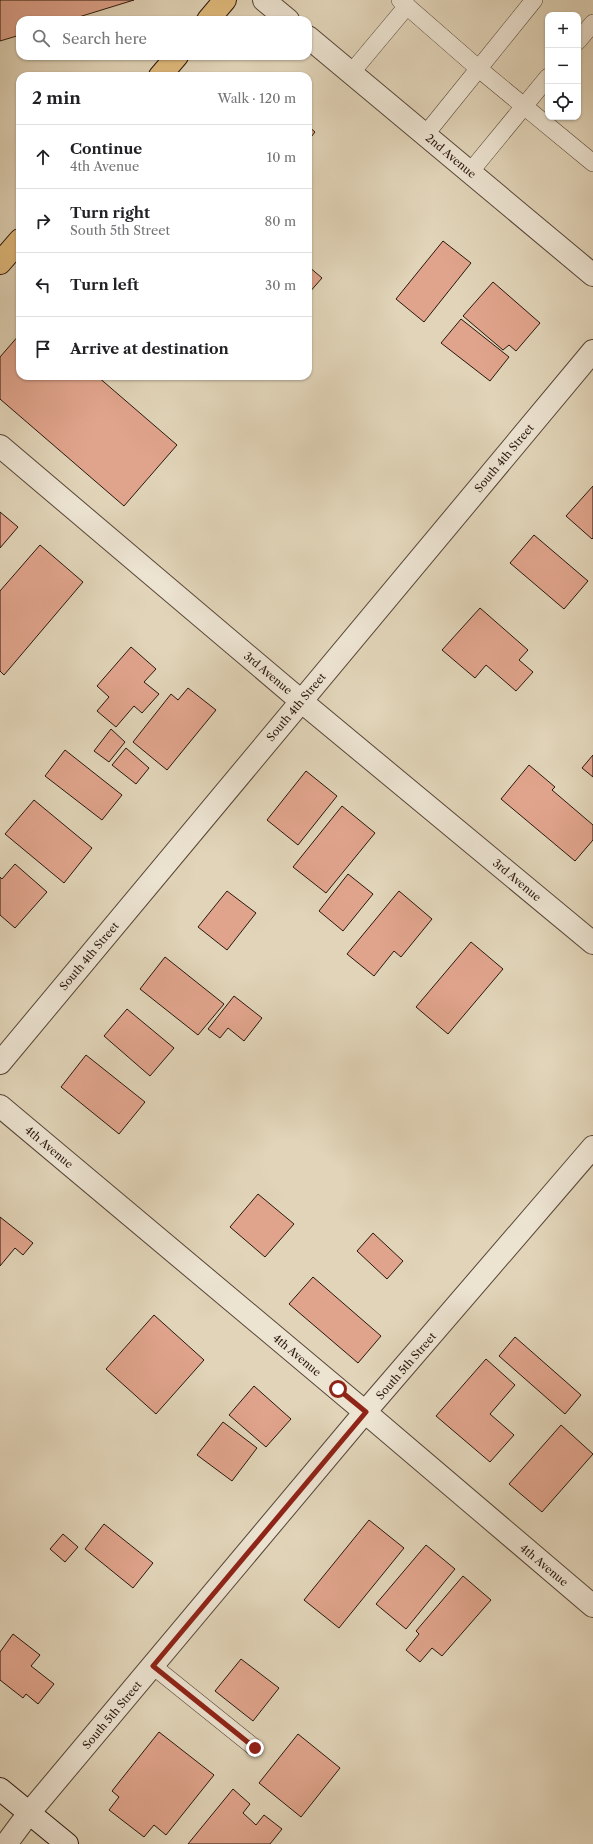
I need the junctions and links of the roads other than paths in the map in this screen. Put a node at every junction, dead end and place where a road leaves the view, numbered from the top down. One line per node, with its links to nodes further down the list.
1 (225, 0): 5 (main road)
2 (264, 0): 6 (street)
3 (534, 0): 11 (lane)
4 (404, 3): 11 (lane); 13 (lane)
5 (211, 16)
6 (283, 16)
7 (593, 23): 8 (lane)
8 (581, 37)
9 (312, 40): 13 (street, 2nd Avenue)
10 (174, 60): 12 (main road)
11 (479, 69): 15 (lane); 16 (lane)
12 (163, 72)
13 (352, 73): 16 (street, 2nd Avenue)
14 (545, 81): 15 (lane)
15 (524, 107): 17 (lane); 18 (lane)
16 (425, 134): 18 (street, 2nd Avenue)
17 (593, 163)
18 (470, 172): 21 (street, 2nd Avenue)
19 (16, 245): 20 (main road)
20 (0, 263)
21 (593, 275)
22 (593, 351): 24 (street, South 4th Street)
23 (0, 446): 24 (street, 3rd Avenue)
24 (301, 701): 25 (street, 3rd Avenue); 26 (street, South 4th Street)
25 (593, 943)
26 (0, 1063)
27 (0, 1106): 29 (street, 4th Avenue)
28 (593, 1147): 29 (street, South 5th Street)
29 (366, 1412): 30 (street, 4th Avenue); 31 (street, South 5th Street)
30 (593, 1606)
31 (153, 1666): 32 (lane); 34 (street, South 5th Street)
32 (255, 1748)
33 (0, 1789): 34 (street)
34 (30, 1813): 35 (street, South 5th Street); 36 (street)
35 (6, 1844)
36 (67, 1844)

